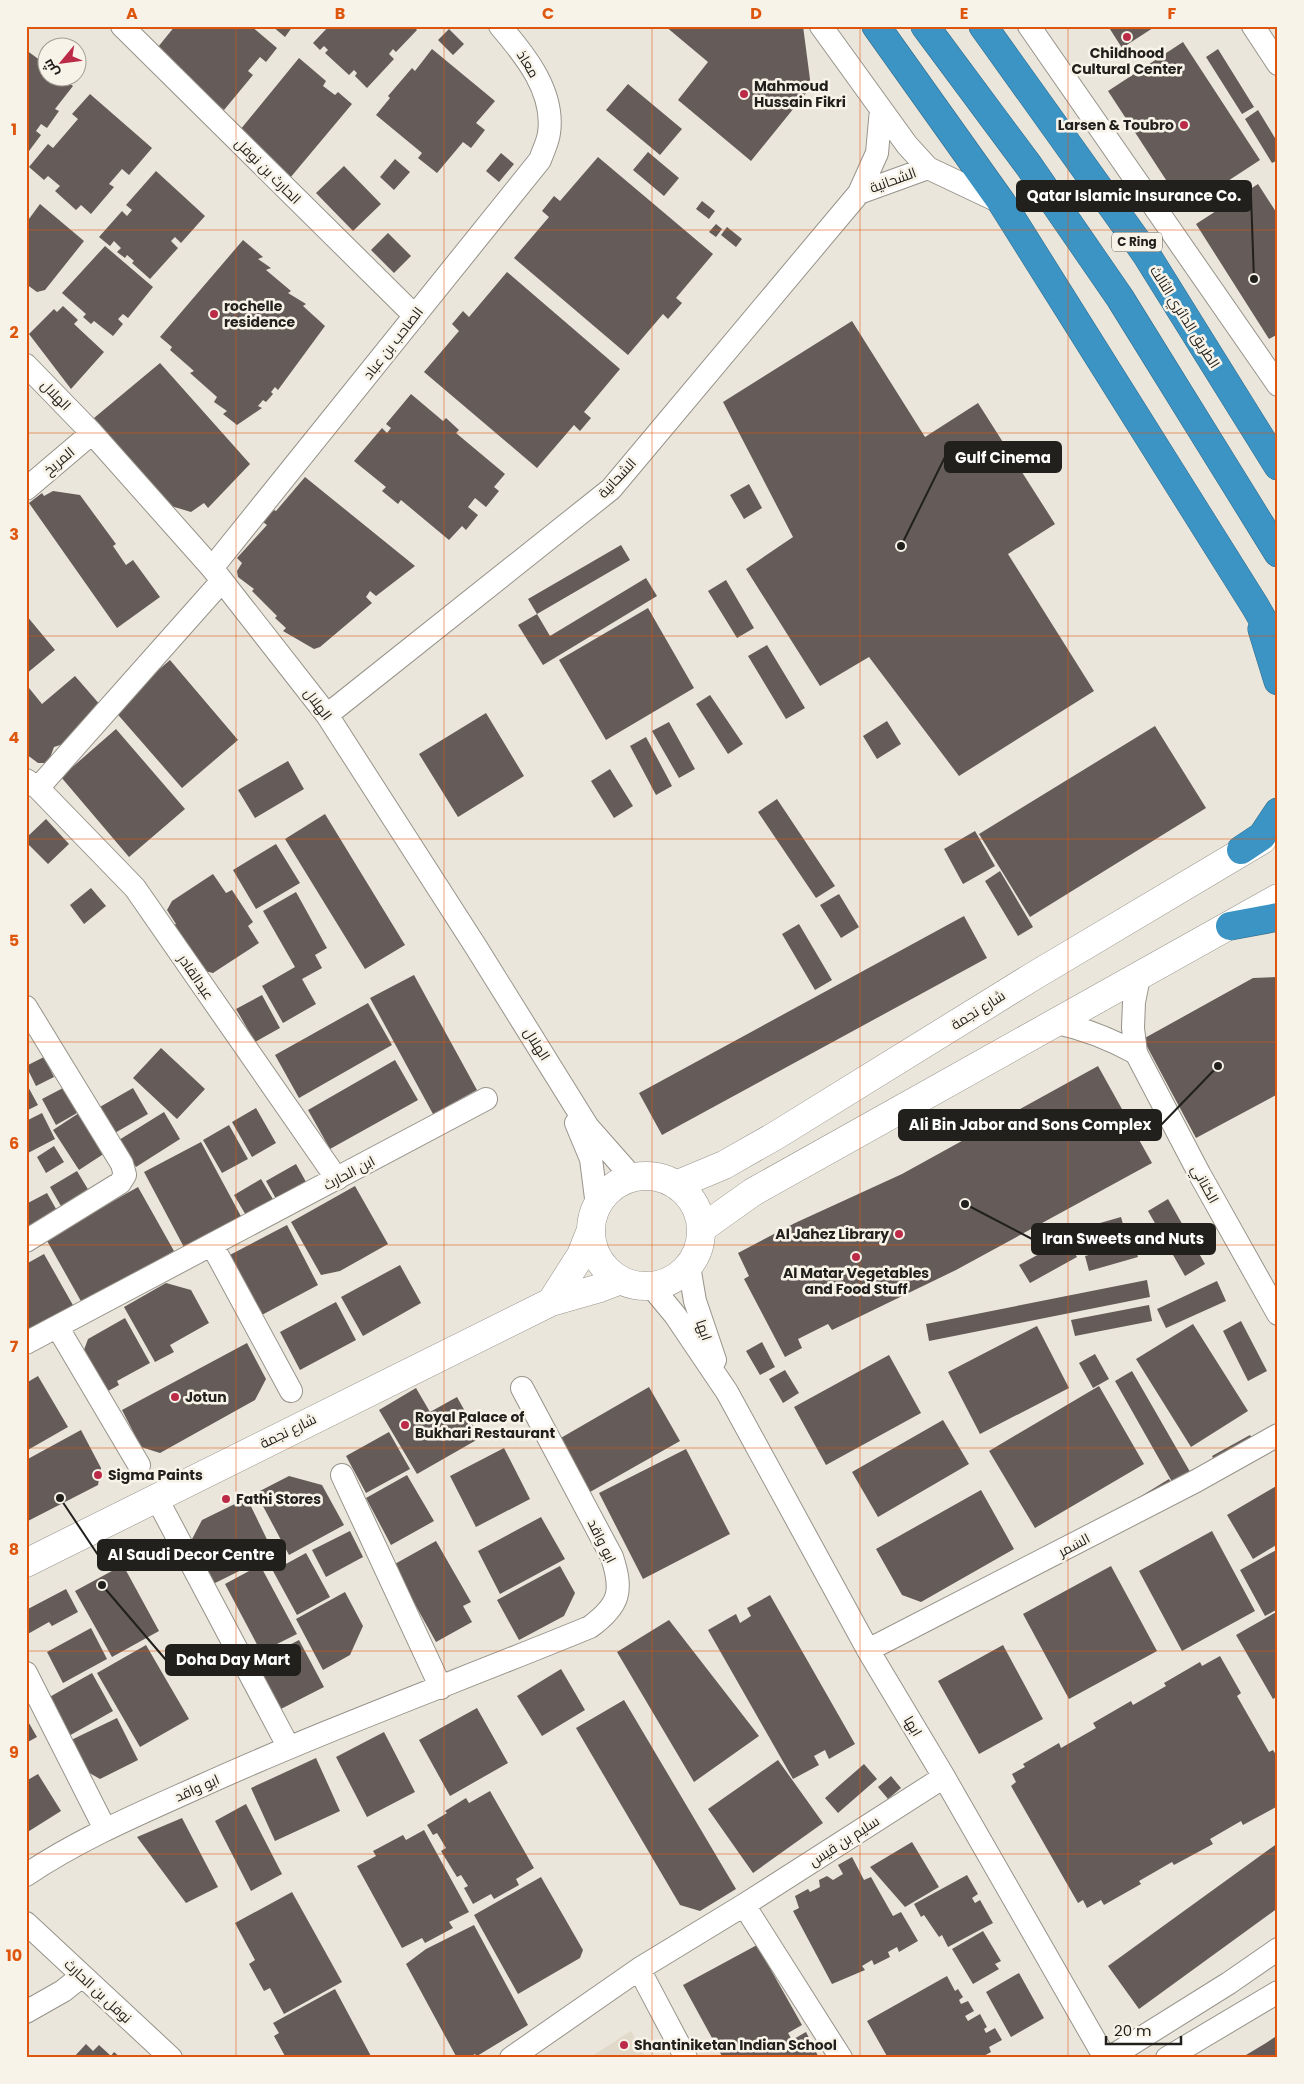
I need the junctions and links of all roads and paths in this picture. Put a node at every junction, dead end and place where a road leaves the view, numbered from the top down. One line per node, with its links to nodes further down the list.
1 (122, 26): 15 (street, الحارث بن نوفل)
2 (500, 26): 10 (street, معاذ)
3 (821, 26): 11 (street)
4 (876, 26): 14 (highway)
5 (925, 26): 21 (highway)
6 (983, 26): 19 (highway, الطريق الدائري الثالث / C Ring)
7 (1029, 26): 17 (street)
8 (1253, 26): 9 (street)
9 (1278, 64)
10 (550, 107): 15 (street, الصاحب بن عباد)
11 (881, 109): 12 (street); 13 (street, الشحانية)
12 (928, 168): 13 (street, الشحانية); 14 (street)
13 (859, 193): 26 (street, الشحانية)
14 (1002, 203): 23 (highway)
15 (415, 316): 22 (street, الصاحب بن عباد)
16 (26, 365): 18 (street, الهلال)
17 (1278, 384)
18 (92, 433): 20 (street, المريخ); 22 (street, الهلال)
19 (1278, 466)
20 (26, 489)
21 (1278, 553)
22 (216, 575): 26 (street, الهلال); 27 (street, عبدالقادر)
23 (1255, 606): 24 (highway); 25 (highway)
24 (1278, 646)
25 (1278, 681)
26 (327, 714): 38 (street, الهلال)
27 (32, 784): 41 (street, عبدالقادر)
28 (1278, 812): 30 (highway)
29 (1278, 832): 30 (main road, شارع نجمة)
30 (1241, 850): 42 (main road, شارع نجمة)
31 (1278, 898): 33 (main road)
32 (1278, 917): 33 (highway)
33 (1230, 926): 34 (main road)
34 (1139, 977): 36 (main road); 37 (street, الكناني)
35 (26, 1007): 45 (street)
36 (1057, 1023): 37 (street); 44 (main road)
37 (1136, 1054): 51 (street, الكناني)
38 (559, 1081): 40 (street, الهلال); 43 (street, الهلال)
39 (486, 1099): 41 (street, ابن الحارث)
40 (634, 1178): 42 (main road); 43 (main road)
41 (336, 1180): 46 (street, ابن الحارث)
42 (676, 1185): 44 (main road)
43 (594, 1218): 48 (main road); 50 (main road)
44 (701, 1229): 47 (main road)
45 (27, 1239)
46 (212, 1245): 52 (street, ابن الحارث); 55 (street)
47 (689, 1266): 49 (main road); 56 (street, ابها)
48 (620, 1280): 49 (main road); 50 (main road, شارع نجمة)
49 (651, 1286): 56 (street, ابها)
50 (551, 1302): 60 (main road, شارع نجمة)
51 (1278, 1314)
52 (58, 1328): 53 (street, ابن الحارث); 58 (street)
53 (26, 1343)
54 (522, 1388): 64 (street, ابو واقد)
55 (291, 1391)
56 (726, 1392): 62 (street, ابها)
57 (1278, 1434): 62 (street, السَمر)
58 (139, 1465)
59 (342, 1475): 64 (street)
60 (156, 1497): 61 (main road, شارع نجمة); 65 (street)
61 (26, 1563)
62 (868, 1650): 66 (street, ابها)
63 (26, 1673): 67 (street)
64 (441, 1688): 65 (street, ابو واقد)
65 (288, 1746): 67 (street, ابو واقد)
66 (944, 1777): 69 (street, سليم بن قيس); 82 (street, ابها)
67 (105, 1829): 68 (street, ابو واقد)
68 (26, 1875)
69 (744, 1905): 72 (street, سليم بن قيس); 81 (street)
70 (26, 1923): 73 (street, نوفل بن الحارث)
71 (1278, 1949): 75 (street)
72 (639, 1969): 79 (street, سليم بن قيس); 80 (street)
73 (82, 1976): 76 (street); 78 (street, نوفل بن الحارث)
74 (1278, 1992): 77 (street)
75 (1186, 2010): 77 (street); 83 (street)
76 (26, 2012)
77 (1203, 2036): 84 (street)
78 (171, 2058)
79 (511, 2058)
80 (686, 2058)
81 (841, 2058)
82 (1105, 2058)
83 (1109, 2058)
84 (1167, 2058)

